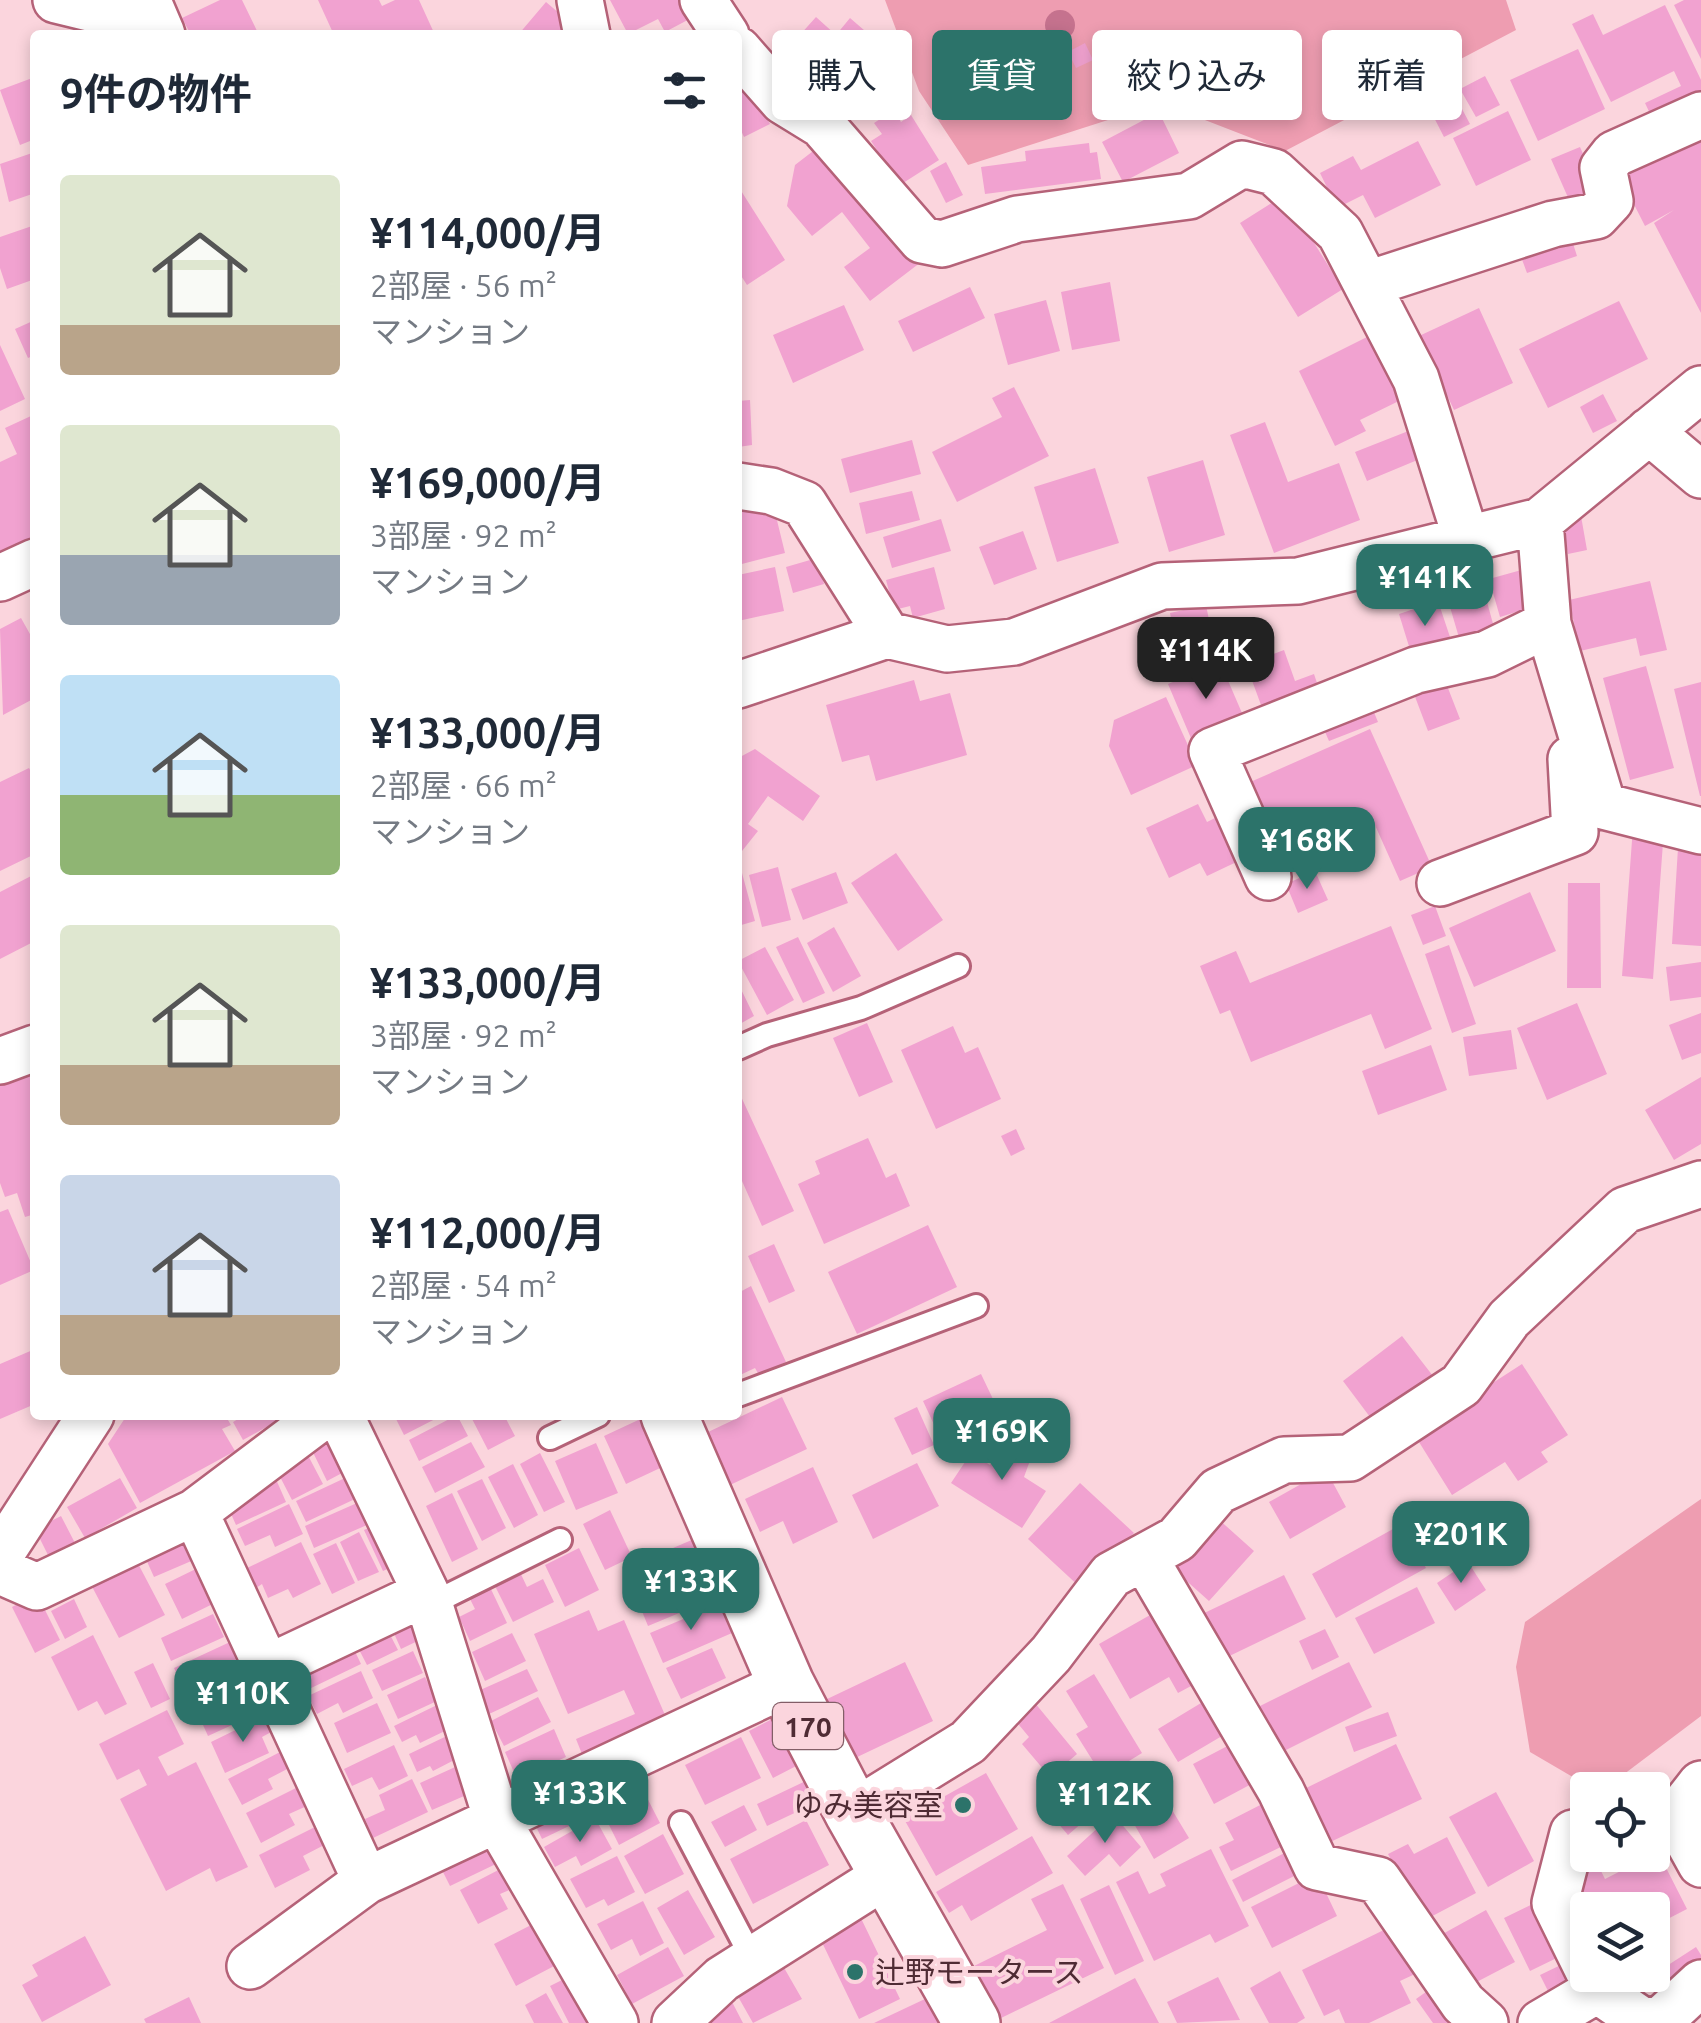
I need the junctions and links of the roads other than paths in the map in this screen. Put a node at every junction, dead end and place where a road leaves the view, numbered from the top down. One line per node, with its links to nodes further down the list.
1 (56, 0): 4 (street)
2 (580, 0): 5 (street)
3 (703, 0): 6 (street)
4 (148, 16)
5 (586, 30)
6 (723, 30)
7 (742, 55): 9 (street)
8 (1701, 115): 9 (street)
9 (1368, 284): 15 (street)
10 (1701, 389): 11 (street)
11 (1649, 431): 12 (street); 14 (street)
12 (1701, 475)
13 (742, 487): 19 (street)
14 (1540, 521): 15 (street); 18 (street)
15 (1467, 541): 19 (street)
16 (30, 564): 17 (street)
17 (0, 578)
18 (1548, 624): 20 (street); 23 (street)
19 (887, 635): 21 (street)
20 (1560, 669): 22 (street); 24 (street)
21 (742, 684)
22 (1701, 832)
23 (1268, 877)
24 (1440, 883)
25 (958, 966): 26 (lane)
26 (742, 1046)
27 (30, 1050): 28 (street)
28 (0, 1062)
29 (1701, 1184): 41 (street)
30 (976, 1306): 31 (lane)
31 (742, 1394)
32 (88, 1420): 40 (street)
33 (317, 1420): 38 (street)
34 (342, 1420): 43 (street)
35 (588, 1420): 37 (lane)
36 (676, 1420): 45 (highway, 170)
37 (550, 1438)
38 (195, 1512): 42 (street); 44 (street)
39 (560, 1540): 43 (lane)
40 (0, 1555)
41 (1144, 1557): 47 (street); 65 (street)
42 (0, 1571)
43 (427, 1599): 44 (street); 49 (street)
44 (267, 1668): 55 (street)
45 (786, 1684): 47 (highway, 170); 49 (street)
46 (1701, 1784): 48 (street)
47 (853, 1813): 54 (highway, 170)
48 (1670, 1819)
49 (496, 1820): 55 (street); 62 (street)
50 (680, 1822): 57 (lane)
51 (1670, 1833): 53 (street)
52 (1570, 1851): 56 (street)
53 (1701, 1864)
54 (888, 1874): 57 (street); 64 (highway, 170)
55 (366, 1882): 58 (street)
56 (1570, 1933)
57 (752, 1960): 63 (street)
58 (250, 1966)
59 (1701, 1982): 61 (street)
60 (1576, 1992): 66 (street)
61 (1609, 1992)
62 (615, 2023)
63 (675, 2023)
64 (972, 2023)
65 (1486, 2023)
66 (1540, 2023)

